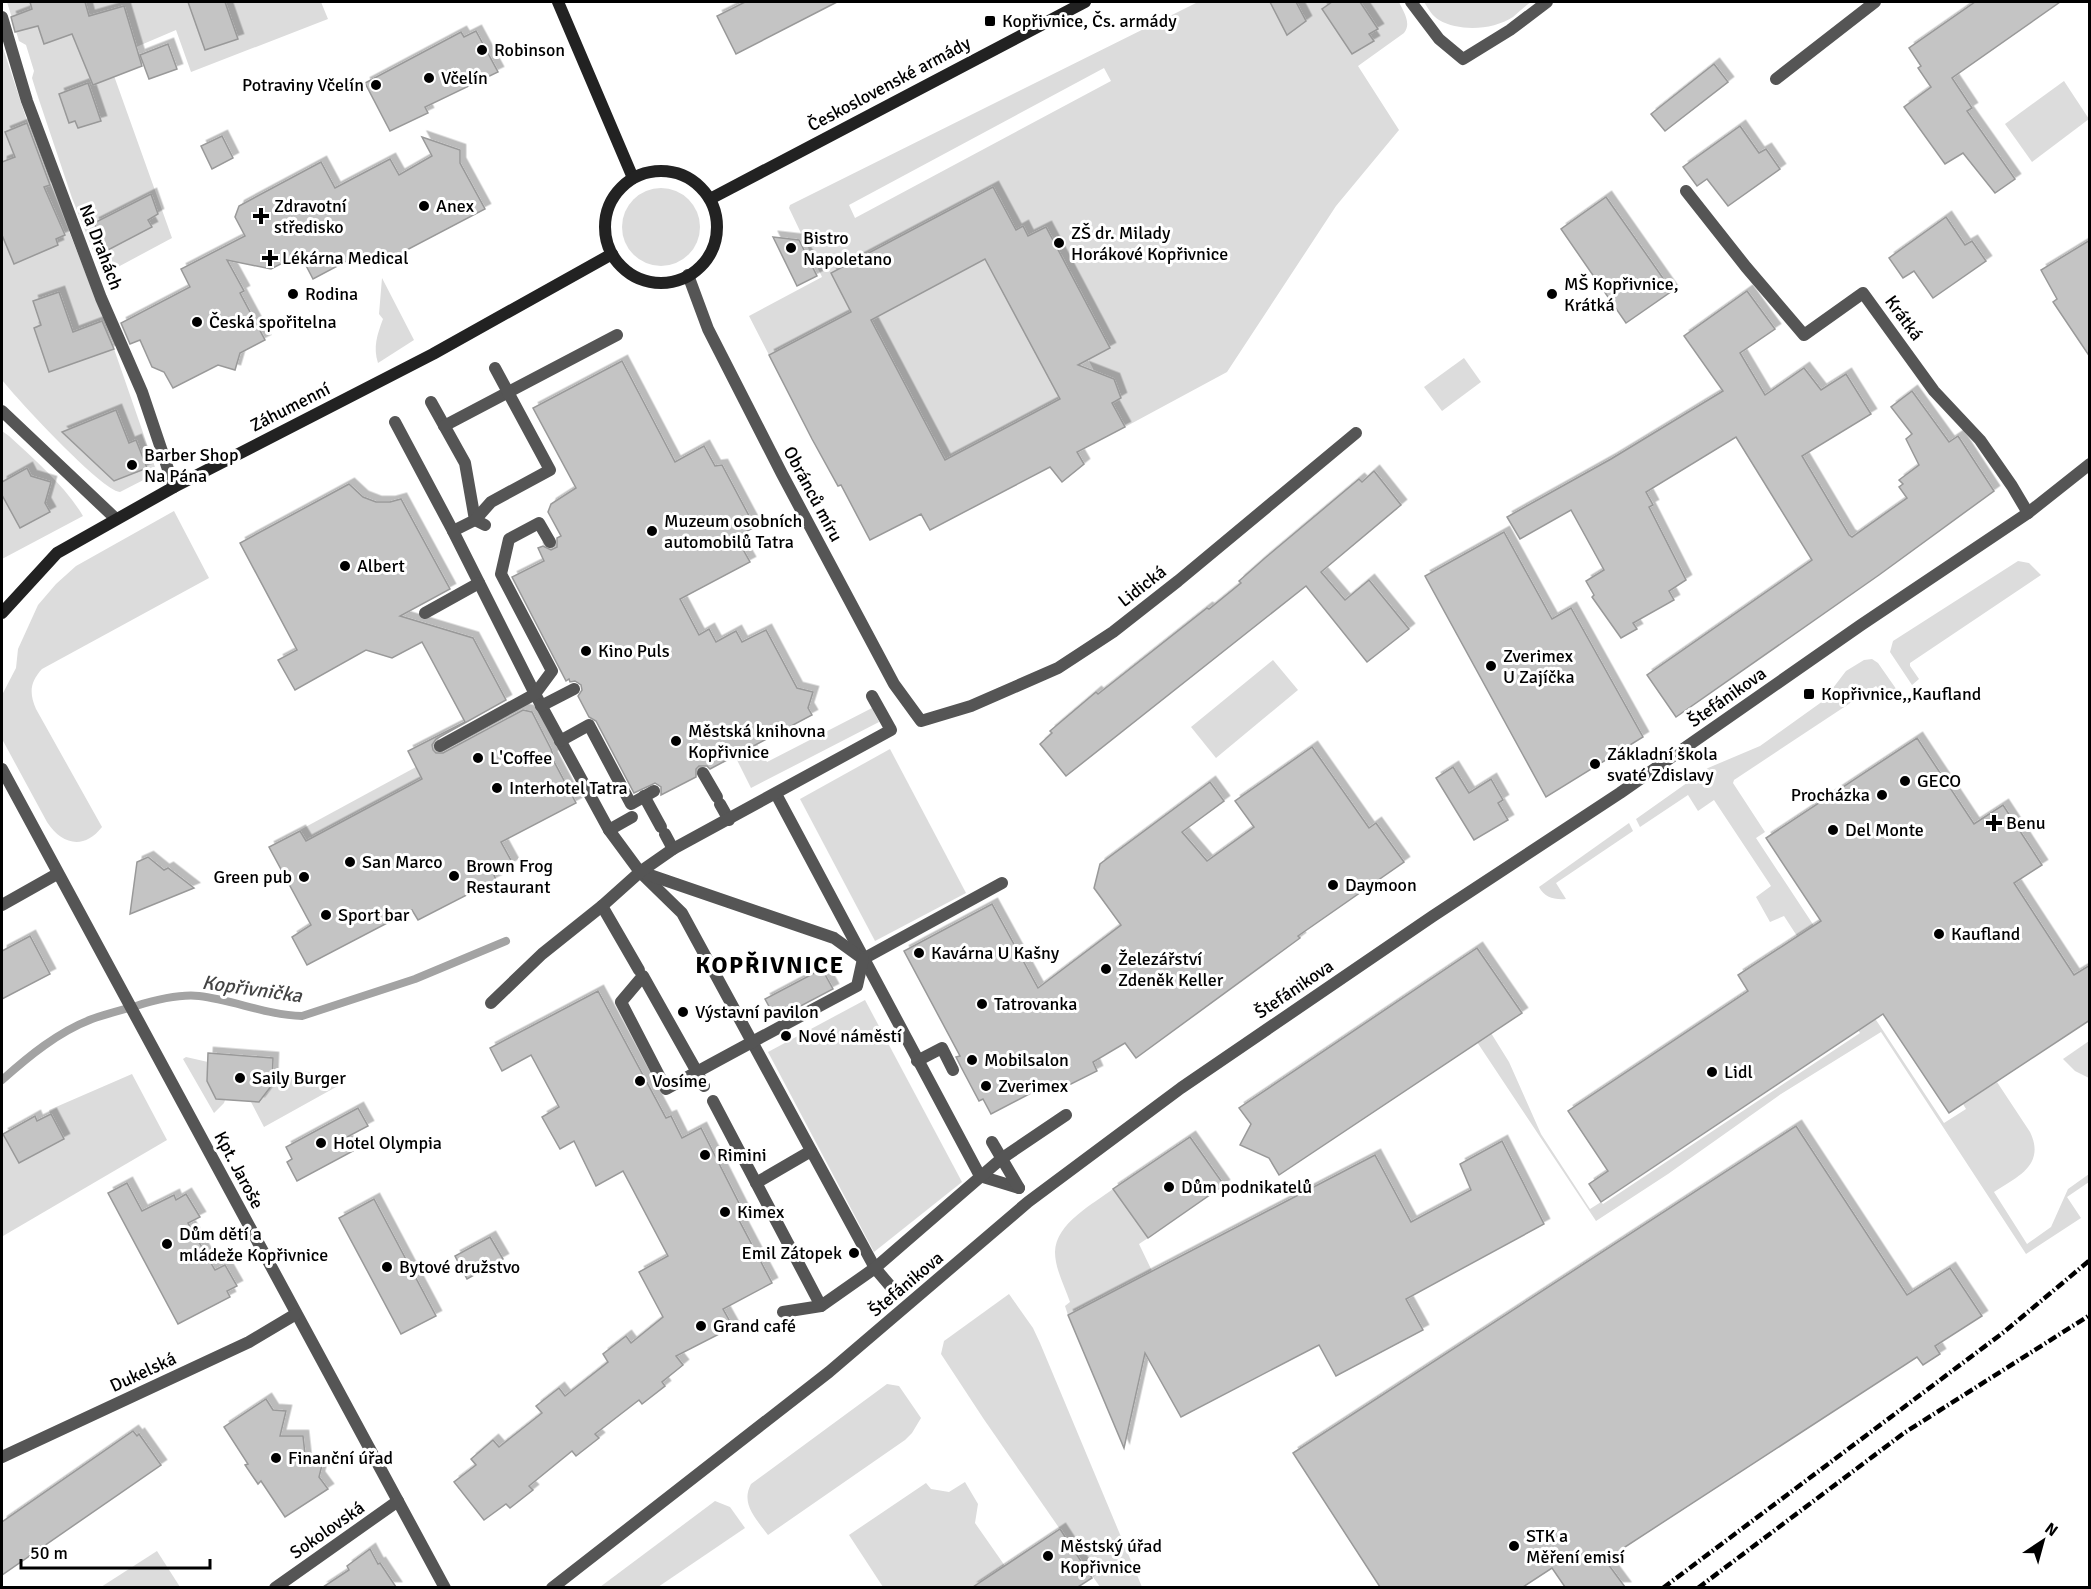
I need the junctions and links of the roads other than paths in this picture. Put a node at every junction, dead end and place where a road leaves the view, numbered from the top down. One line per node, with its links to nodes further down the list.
1 (558, 2): 8 (main road)
2 (1085, 2): 10 (main road, Československé armády)
3 (1411, 2): 4 (street)
4 (1547, 2)
5 (1875, 2): 7 (street)
6 (2, 17): 22 (street, Na Drahách)
7 (1776, 79)
8 (633, 178): 10 (main road); 11 (main road)
9 (1686, 191): 23 (street, Krátká)
10 (710, 199): 12 (main road)
11 (612, 254): 12 (main road); 22 (main road, Záhumenní)
12 (688, 276): 35 (street, Obránců míru)
13 (617, 335): 15 (street)
14 (495, 368): 15 (street)
15 (509, 392): 19 (street); 25 (street)
16 (431, 402): 19 (street)
17 (2, 411): 24 (street)
18 (395, 422): 26 (street)
19 (444, 426): 25 (street)
20 (1356, 433): 35 (street, Lidická)
21 (2090, 464): 23 (street, Štefánikova)
22 (174, 487): 24 (main road, Záhumenní)
23 (2028, 513): 76 (street, Štefánikova)
24 (116, 519): 29 (main road, Záhumenní)
25 (480, 523): 26 (street)
26 (453, 531): 28 (street)
27 (550, 542): 32 (street)
28 (479, 583): 30 (street); 32 (street)
29 (2, 613)
30 (424, 613)
31 (574, 689): 34 (street)
32 (535, 694): 34 (street); 37 (street)
33 (872, 696): 40 (street)
34 (541, 706): 36 (street)
35 (921, 721)
36 (560, 741): 43 (street); 45 (street)
37 (440, 746)
38 (807, 760): 40 (street)
39 (2, 769): 48 (street, Kpt. Jaroše)
40 (813, 772): 42 (street)
41 (704, 773): 44 (street)
42 (776, 794): 44 (street); 52 (street)
43 (644, 805): 45 (street); 46 (street)
44 (729, 820): 46 (street)
45 (609, 830): 47 (street)
46 (673, 849): 47 (street)
47 (640, 872): 51 (street); 52 (street); 55 (street)
48 (57, 874): 50 (street); 71 (street, Kpt. Jaroše)
49 (1002, 883): 52 (street)
50 (2, 904)
51 (602, 906): 53 (street); 54 (street)
52 (863, 959): 55 (street); 56 (street)
53 (639, 970)
54 (491, 1003)
55 (752, 1041): 58 (street); 63 (street)
56 (917, 1060): 57 (street); 65 (street)
57 (953, 1070)
58 (697, 1072): 58 (street); 59 (street)
59 (704, 1086)
60 (713, 1101): 66 (street)
61 (1066, 1114): 64 (street)
62 (992, 1142): 64 (street)
63 (811, 1151): 66 (street); 67 (street)
64 (1001, 1159): 65 (street); 65 (street)
65 (980, 1176): 67 (street)
66 (756, 1183): 69 (street)
67 (875, 1268): 68 (street); 69 (street)
68 (897, 1294)
69 (821, 1306): 70 (street)
70 (783, 1312)
71 (296, 1314): 72 (street, Dukelská); 73 (street, Kpt. Jaroše)
72 (2, 1457)
73 (398, 1501): 74 (street, Sokolovská); 75 (street, Kpt. Jaroše)
74 (275, 1587)
75 (445, 1587)
76 (552, 1587)

